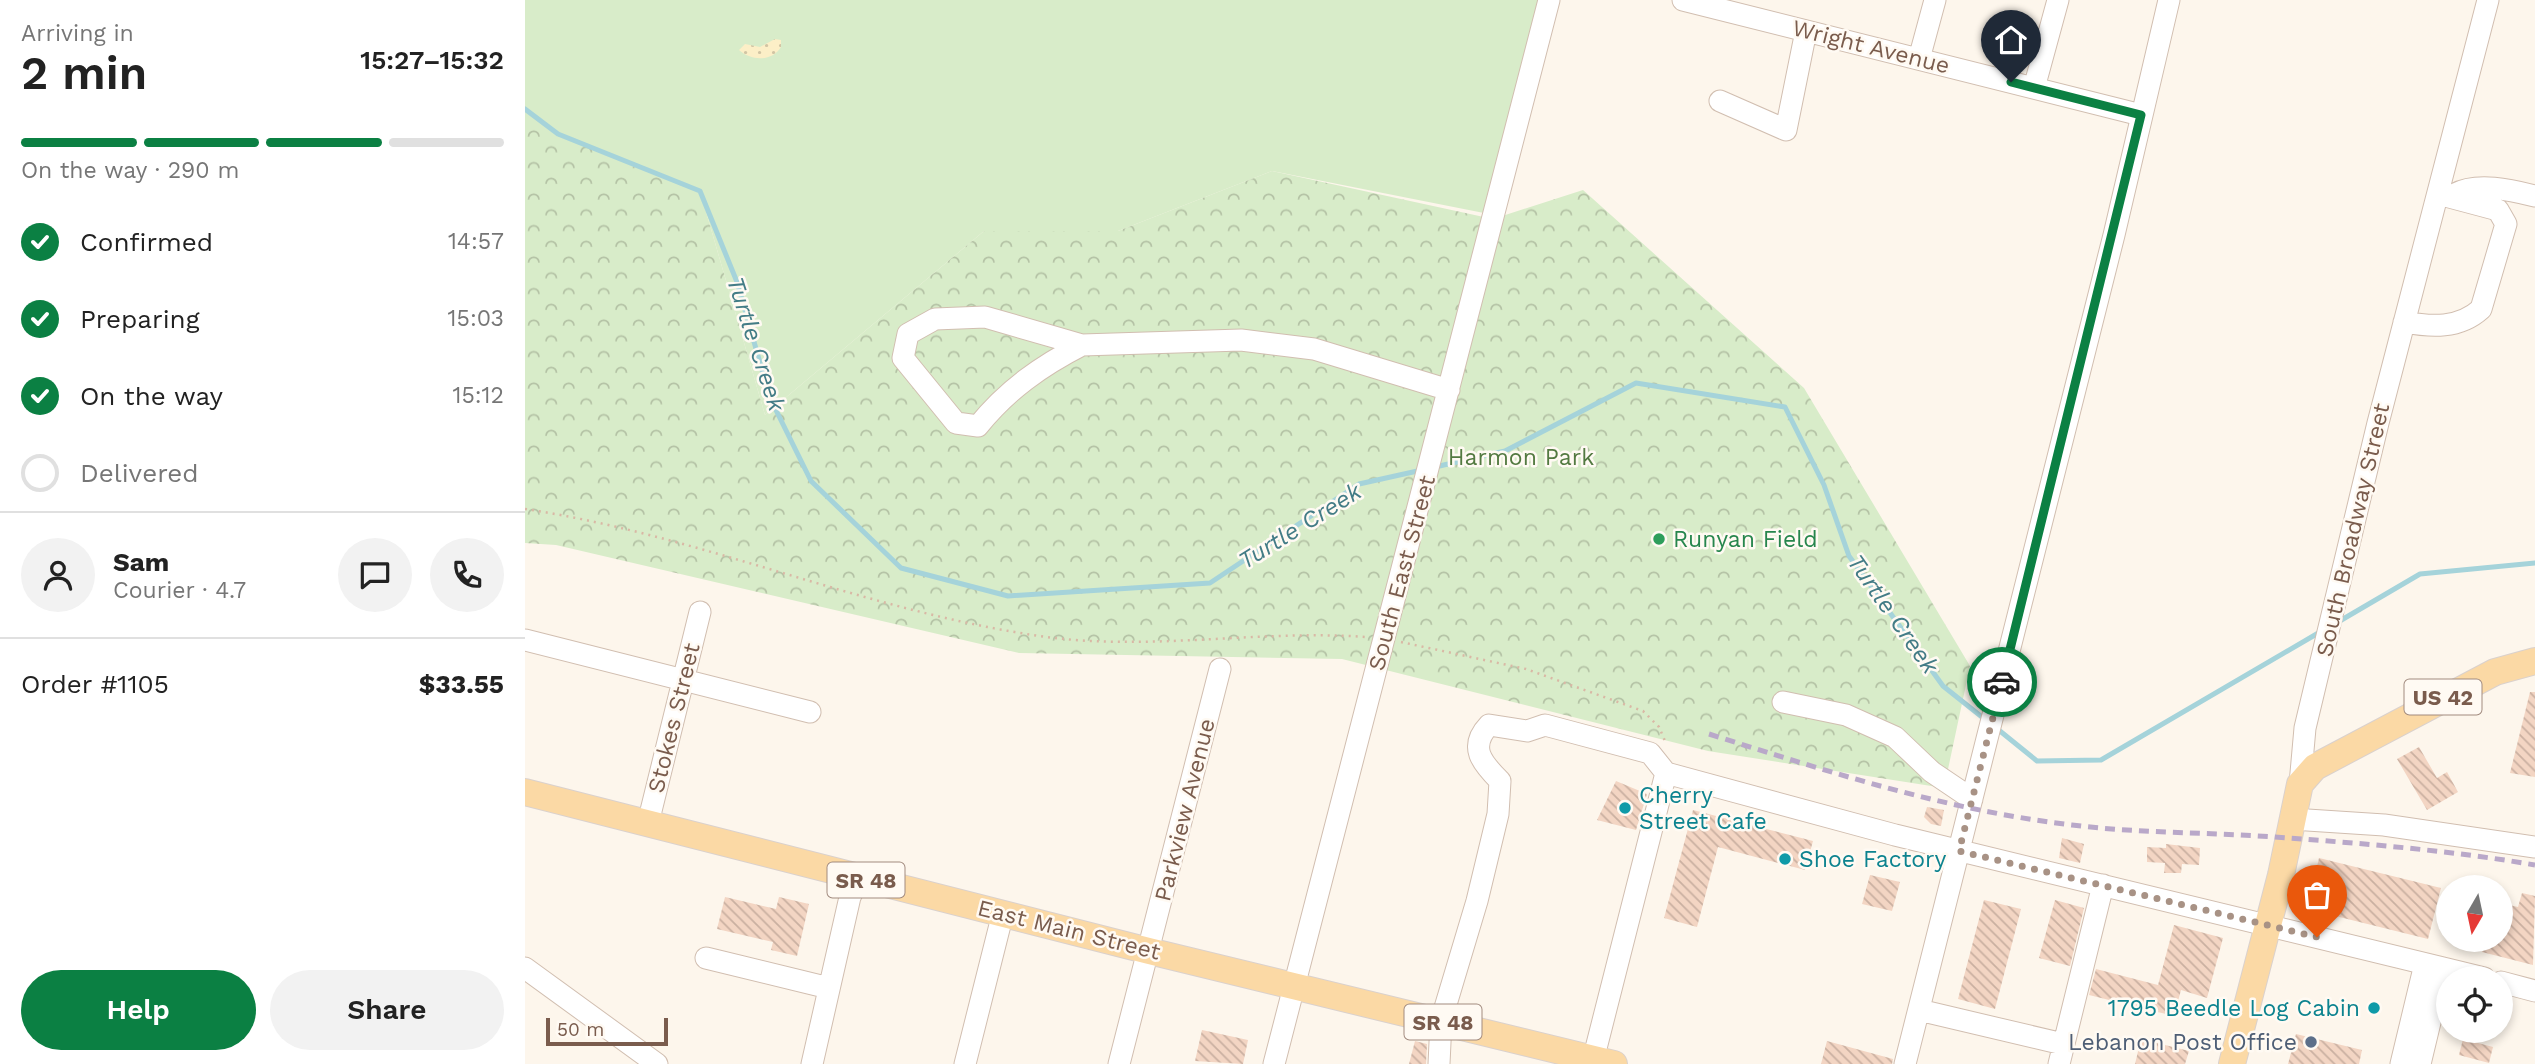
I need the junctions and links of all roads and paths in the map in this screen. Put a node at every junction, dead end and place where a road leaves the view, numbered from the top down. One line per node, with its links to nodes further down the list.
1 (1549, 0): 16 (street, South East Street)
2 (1683, 0): 7 (street, Wright Avenue)
3 (1935, 0): 8 (street)
4 (2058, 0): 9 (street)
5 (2169, 0): 11 (street)
6 (2488, 0): 12 (street, South Broadway Street)
7 (1807, 31): 8 (street, Wright Avenue); 10 (street)
8 (1919, 59): 9 (street, Wright Avenue)
9 (2034, 88): 11 (street, Wright Avenue)
10 (1720, 101)
11 (2141, 115): 32 (street)
12 (2444, 195): 13 (street); 14 (street, South Broadway Street); 14 (street)
13 (2535, 196)
14 (2405, 322): 27 (street, South Broadway Street)
15 (1082, 345): 15 (street); 16 (street)
16 (1449, 390): 20 (street, South East Street)
17 (525, 509): 20 (path)
18 (700, 612): 23 (street, Stokes Street)
19 (525, 639): 23 (street)
20 (1385, 639): 25 (path); 46 (street, South East Street)
21 (2535, 661): 28 (main road, US 42)
22 (1220, 669): 41 (street, Parkview Avenue)
23 (684, 678): 26 (street); 34 (street, Stokes Street)
24 (1783, 702): 32 (street)
25 (1643, 711)
26 (810, 712)
27 (2305, 728): 28 (street); 30 (street, South Broadway Street)
28 (2356, 746): 30 (main road, US 42)
29 (1666, 773): 36 (street); 50 (street); 52 (street)
30 (2299, 784): 33 (main road, South Broadway Street)
31 (525, 792): 34 (main road, East Main Street / SR 48)
32 (1972, 799): 36 (street)
33 (2292, 819): 35 (street); 40 (main road, South Broadway Street)
34 (648, 823): 37 (main road, East Main Street / SR 48)
35 (2535, 848)
36 (1959, 851): 38 (street); 49 (street)
37 (859, 878): 39 (main road, East Main Street / SR 48); 47 (street)
38 (2103, 885): 40 (street); 51 (street)
39 (1003, 913): 41 (main road, East Main Street / SR 48); 53 (street)
40 (2268, 925): 43 (street); 60 (main road, South Broadway Street)
41 (1149, 951): 46 (main road, East Main Street / SR 48); 56 (street, Parkview Avenue)
42 (706, 958): 47 (street)
43 (2434, 966): 61 (street); 62 (street)
44 (525, 968): 54 (street)
45 (2513, 985): 48 (street)
46 (1294, 986): 50 (main road, East Main Street / SR 48); 57 (street, South East Street)
47 (829, 988): 55 (street)
48 (2535, 991)
49 (1919, 1010): 51 (street); 59 (street)
50 (1441, 1021): 52 (main road, East Main Street / SR 48); 58 (street)
51 (2061, 1054)
52 (1600, 1062)
53 (970, 1063)
54 (657, 1064)
55 (812, 1064)
56 (1119, 1064)
57 (1274, 1064)
58 (1439, 1064)
59 (1905, 1064)
60 (2232, 1064)
61 (2401, 1064)
62 (2420, 1064)

